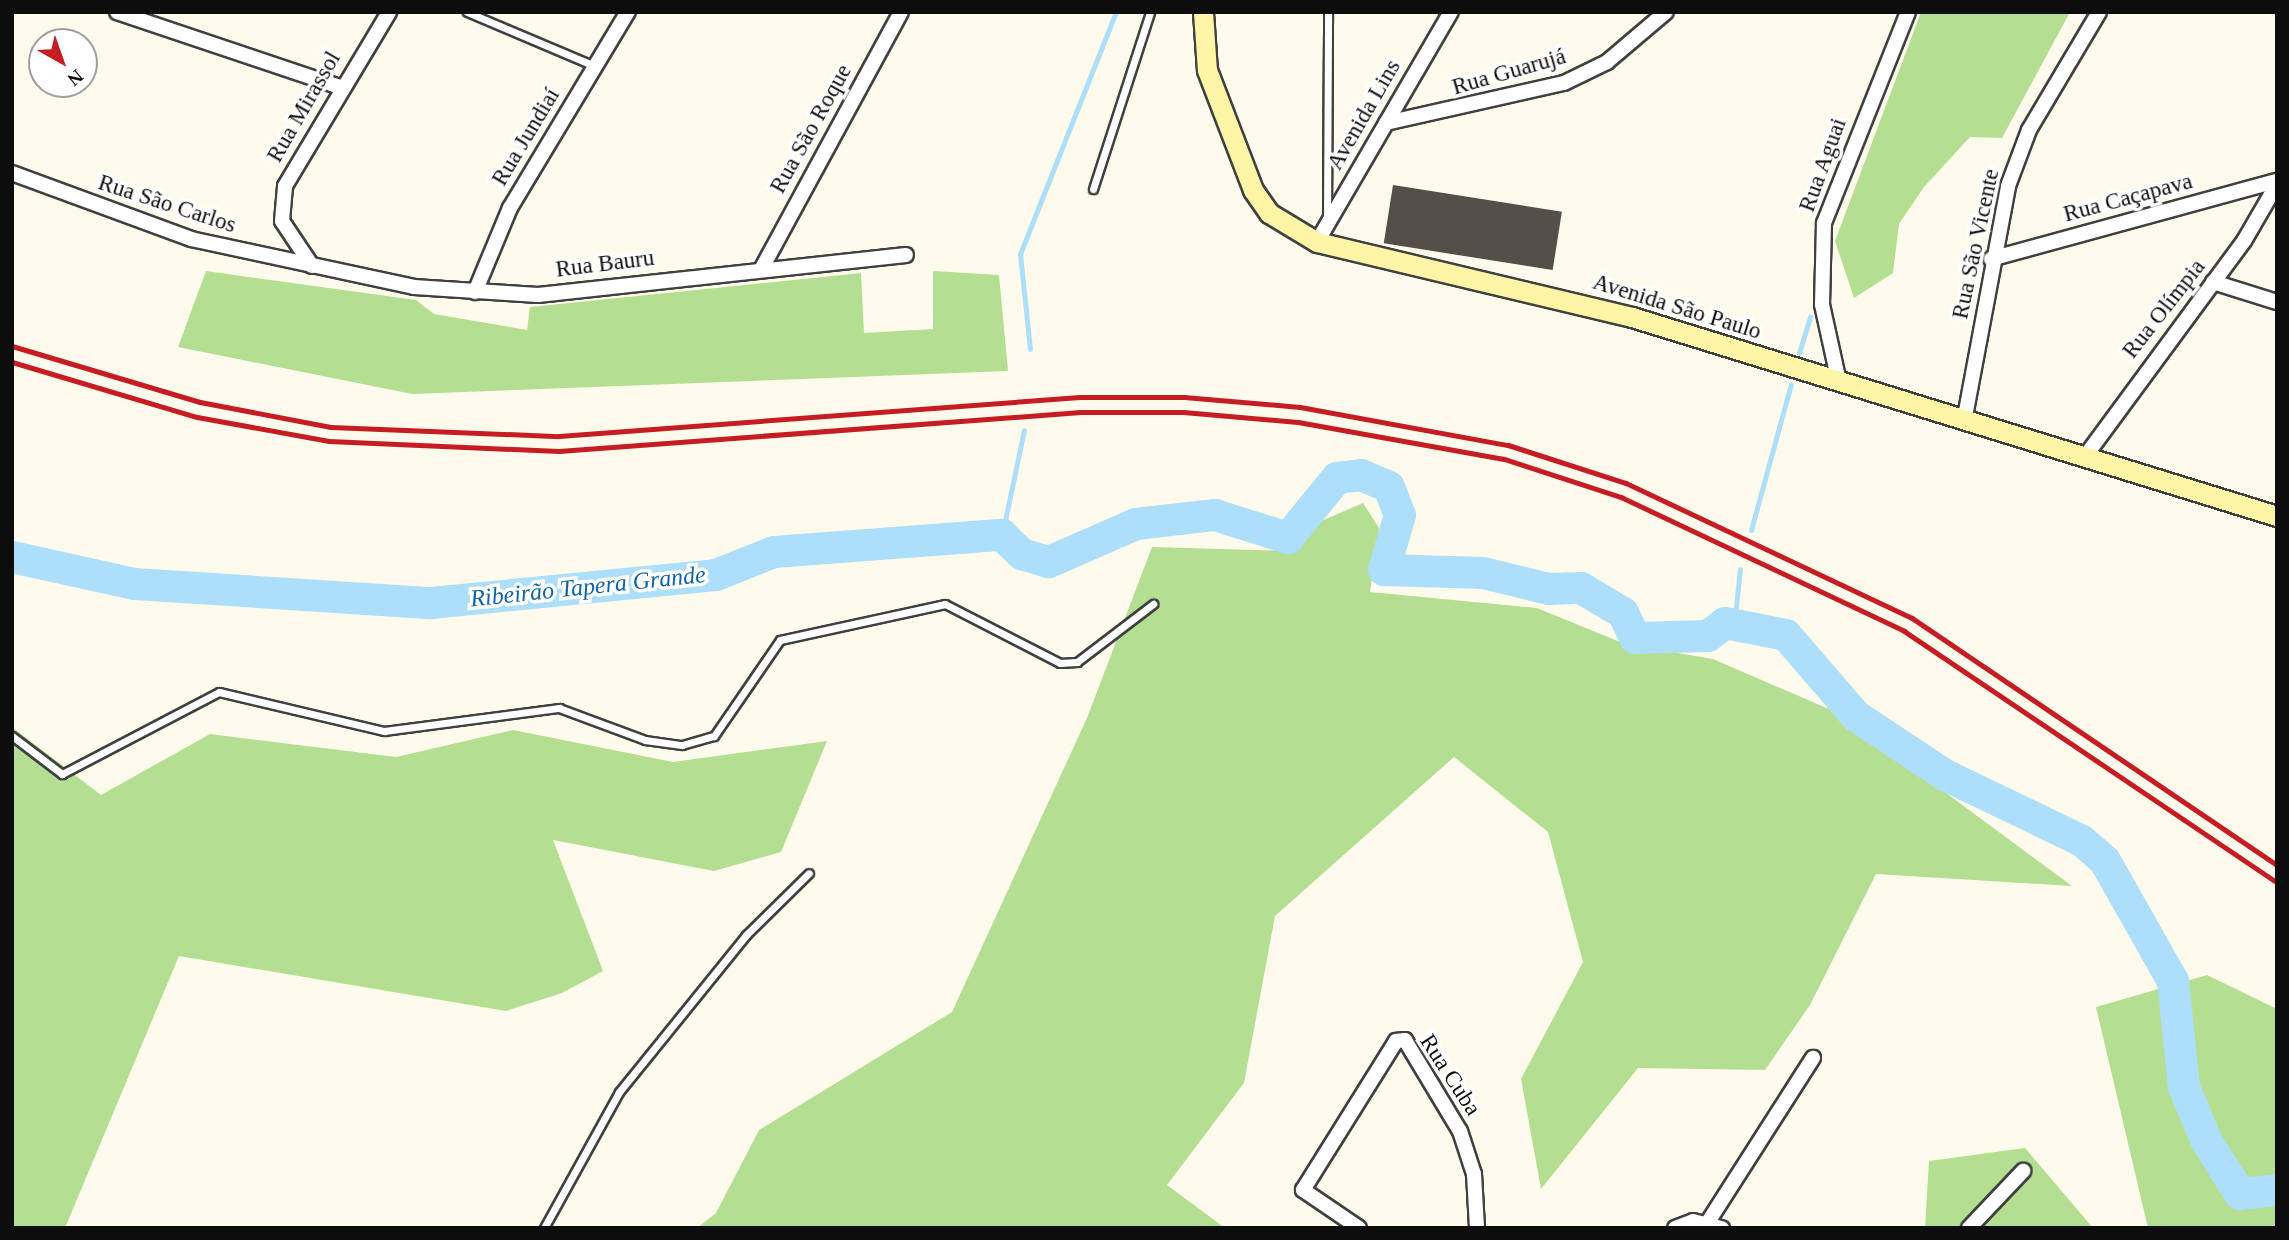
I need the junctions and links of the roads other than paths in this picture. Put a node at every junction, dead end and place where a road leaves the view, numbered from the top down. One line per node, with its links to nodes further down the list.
1 (117, 12): 14 (street)
2 (389, 12): 14 (street, Rua Mirassol)
3 (467, 12): 13 (lane)
4 (628, 12): 13 (street, Rua Jundiaí)
5 (901, 12): 24 (street, Rua São Roque)
6 (1150, 12): 18 (lane)
7 (1203, 12): 20 (main road, Avenida São Paulo)
8 (1328, 12): 19 (lane)
9 (1451, 12): 15 (street, Avenida Lins)
10 (1666, 12): 15 (street, Rua Guarujá)
11 (1908, 12): 28 (street, Rua Aguai)
12 (2099, 12): 22 (street, Rua São Vicente)
13 (596, 66): 26 (street, Rua Jundiaí)
14 (340, 87): 23 (street, Rua Mirassol)
15 (1386, 123): 19 (street, Avenida Lins)
16 (12, 173): 23 (street, Rua São Carlos)
17 (2277, 183): 22 (street, Rua Caçapava); 25 (street, Rua Olímpia)
18 (1093, 189)
19 (1327, 223): 20 (street, Avenida Lins)
20 (1317, 242): 28 (main road, Avenida São Paulo)
21 (906, 255): 24 (street, Rua Bauru)
22 (1991, 259): 29 (street, Rua São Vicente)
23 (312, 266): 26 (street, Rua Bauru)
24 (762, 268): 26 (street, Rua Bauru)
25 (2213, 282): 27 (street); 30 (street, Rua Olímpia)
26 (475, 292)
27 (2277, 302)
28 (1839, 382): 29 (main road, Avenida São Paulo)
29 (1965, 422): 30 (main road, Avenida São Paulo)
30 (2084, 458): 31 (main road, Avenida São Paulo)
31 (2277, 516)
32 (1153, 604): 33 (lane)
33 (12, 736)
34 (809, 873): 38 (lane)
35 (1813, 1058): 37 (street)
36 (2023, 1171): 42 (street)
37 (1715, 1225): 41 (street)
38 (544, 1228)
39 (1359, 1228): 40 (street, Rua Cuba)
40 (1477, 1228)
41 (1675, 1228)
42 (1969, 1228)

